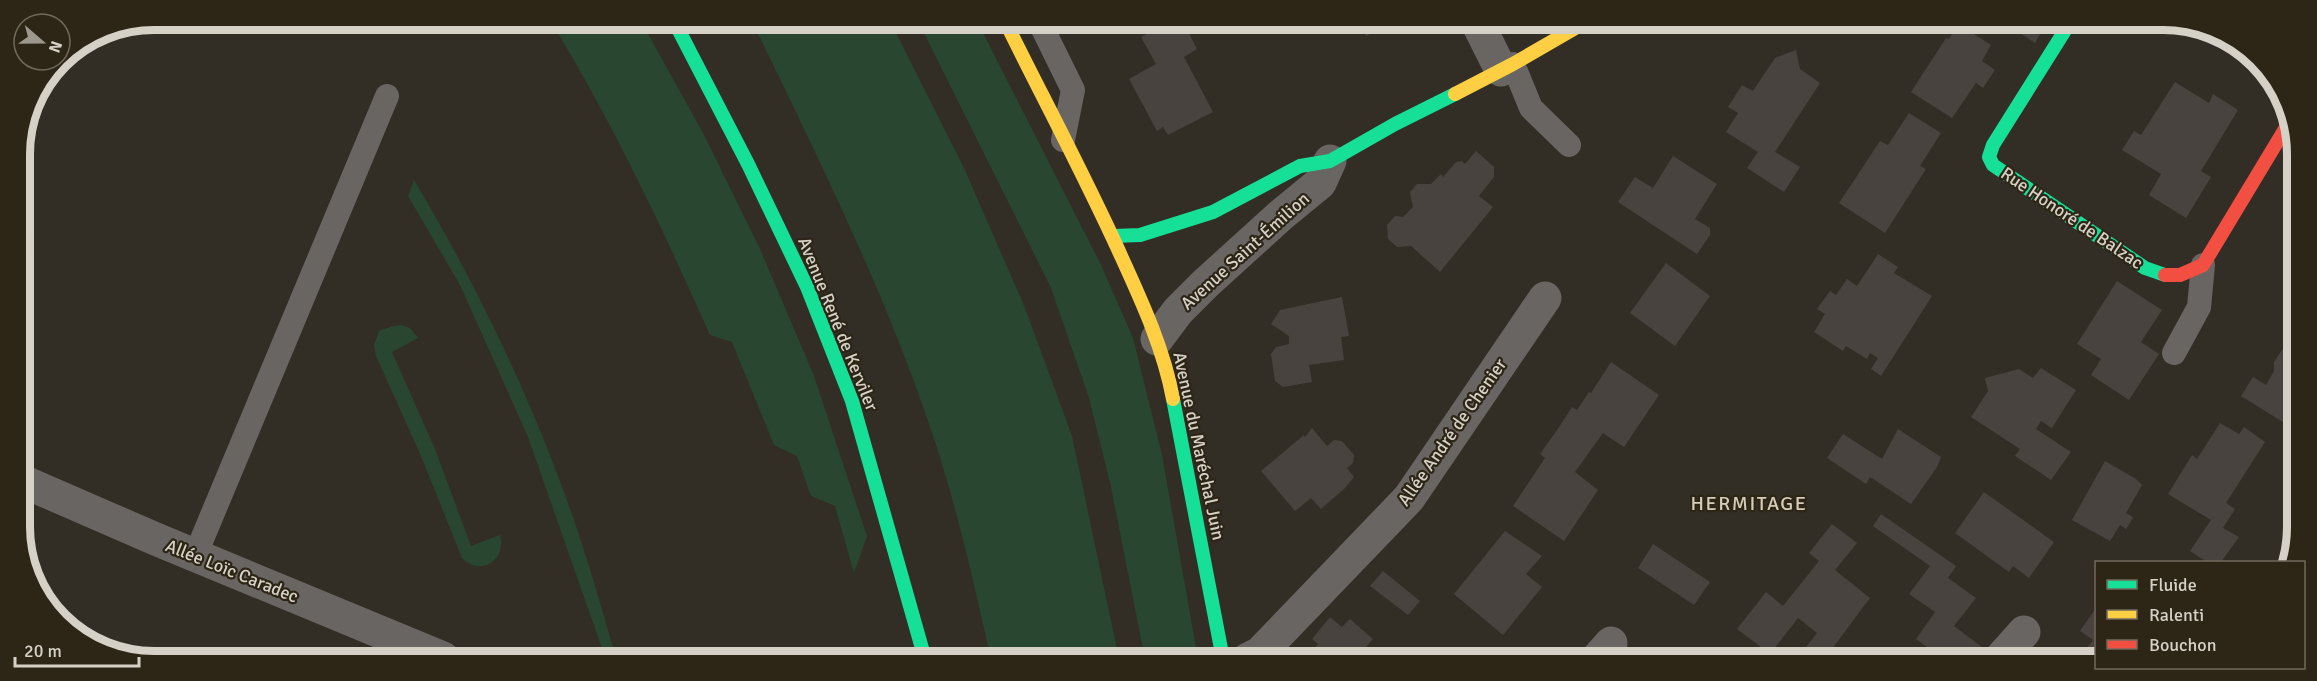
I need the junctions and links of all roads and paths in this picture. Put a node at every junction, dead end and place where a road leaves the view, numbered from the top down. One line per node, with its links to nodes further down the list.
1 (679, 30): 22 (main road, Avenue René de Kerviler)
2 (1009, 30): 10 (main road, Avenue du Maréchal Juin)
3 (1043, 30): 10 (lane)
4 (1483, 30): 7 (street)
5 (1572, 30): 7 (main road, Avenue Saint-Émilion)
6 (2065, 30): 14 (main road, Rue Honoré de Balzac)
7 (1507, 67): 11 (lane); 12 (main road, Avenue Saint-Émilion)
8 (387, 96): 19 (lane)
9 (2284, 128): 14 (main road)
10 (1063, 140): 13 (main road, Avenue du Maréchal Juin)
11 (1569, 145)
12 (1330, 161): 13 (main road, Avenue Saint-Émilion); 16 (street, Avenue Saint-Émilion)
13 (1114, 236): 16 (main road, Avenue du Maréchal Juin)
14 (2203, 265): 17 (lane)
15 (1545, 298): 24 (street, Allée André de Chenier)
16 (1157, 339): 23 (main road, Avenue du Maréchal Juin)
17 (2174, 352)
18 (30, 484): 19 (street, Allée Loïc Caradec)
19 (195, 556): 21 (street, Allée Loïc Caradec)
20 (2024, 632): 25 (street)
21 (426, 651)
22 (923, 651)
23 (1221, 651)
24 (1262, 651)
25 (2007, 651)

